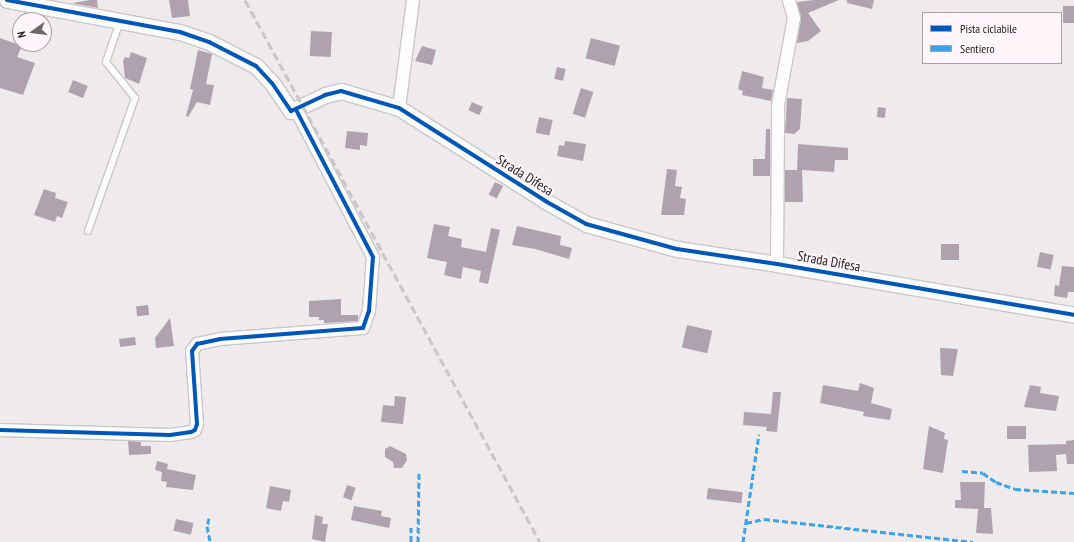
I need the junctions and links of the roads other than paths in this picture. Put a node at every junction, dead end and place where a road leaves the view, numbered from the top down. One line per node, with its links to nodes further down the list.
1 (7, 0): 4 (street)
2 (413, 0): 5 (street)
3 (789, 0): 8 (street)
4 (120, 21): 6 (street); 7 (lane)
5 (399, 108): 6 (street, Strada Difesa); 8 (street, Strada Difesa)
6 (296, 110): 10 (street)
7 (88, 231)
8 (777, 264): 9 (street, Strada Difesa)
9 (1074, 315)
10 (0, 430)

